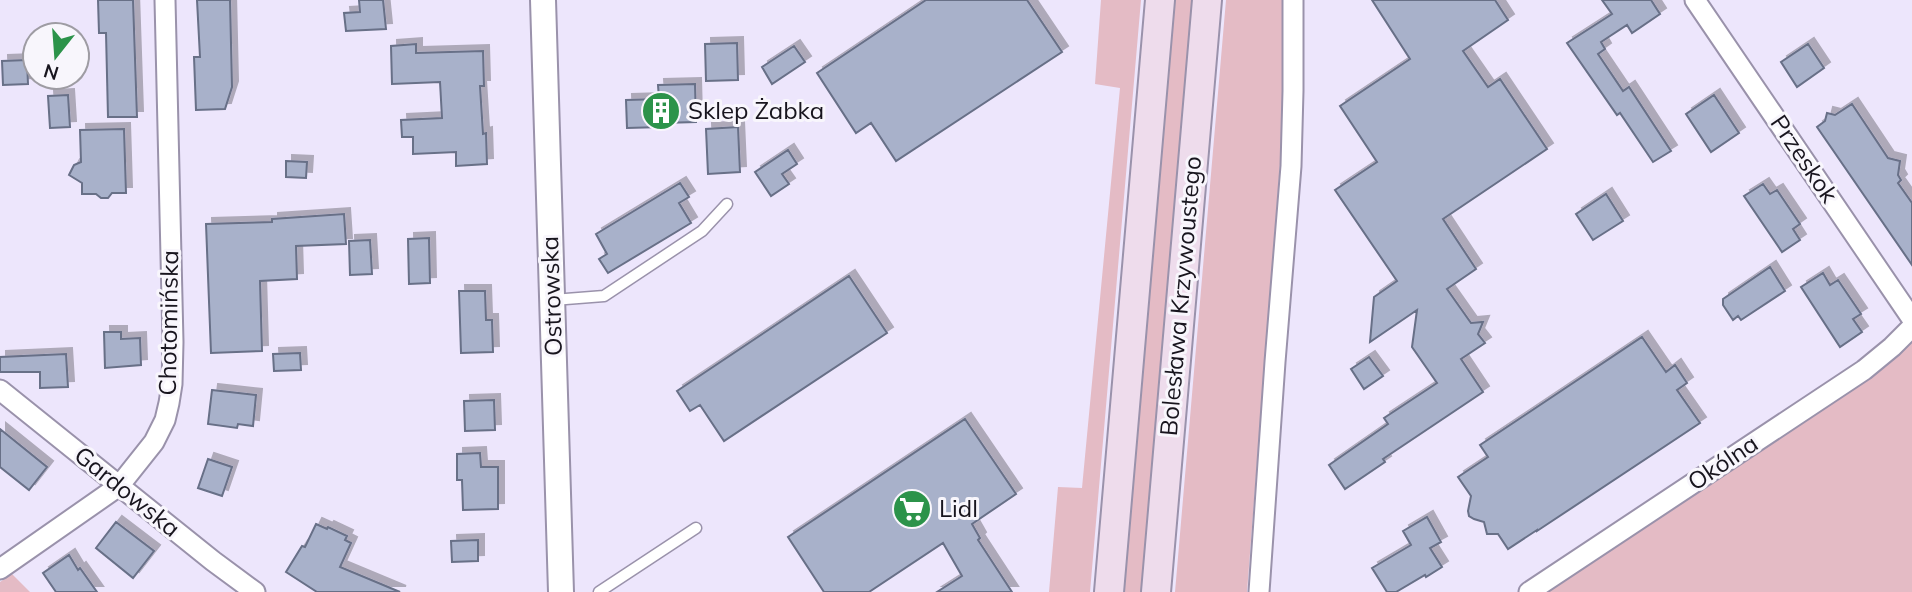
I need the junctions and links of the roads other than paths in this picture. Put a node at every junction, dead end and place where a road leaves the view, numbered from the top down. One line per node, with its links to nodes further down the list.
1 (164, 0): 12 (street, Chotomińska)
2 (543, 0): 8 (street, Ostrowska)
3 (1160, 0): 18 (main road, Bolesława Krzywoustego)
4 (1207, 0): 19 (main road, Bolesława Krzywoustego)
5 (1293, 0): 20 (street)
6 (1695, 0): 9 (street, Przeskok)
7 (727, 204): 8 (lane)
8 (552, 300): 16 (street, Ostrowska)
9 (1912, 319)
10 (1912, 327): 21 (street, Okólna)
11 (0, 390): 12 (street, Gardowska)
12 (119, 486): 14 (street, Chotomińska); 15 (street, Gardowska)
13 (696, 528): 17 (lane)
14 (0, 569)
15 (255, 592)
16 (561, 592)
17 (599, 592)
18 (1109, 592)
19 (1156, 592)
20 (1259, 592)
21 (1529, 592)

